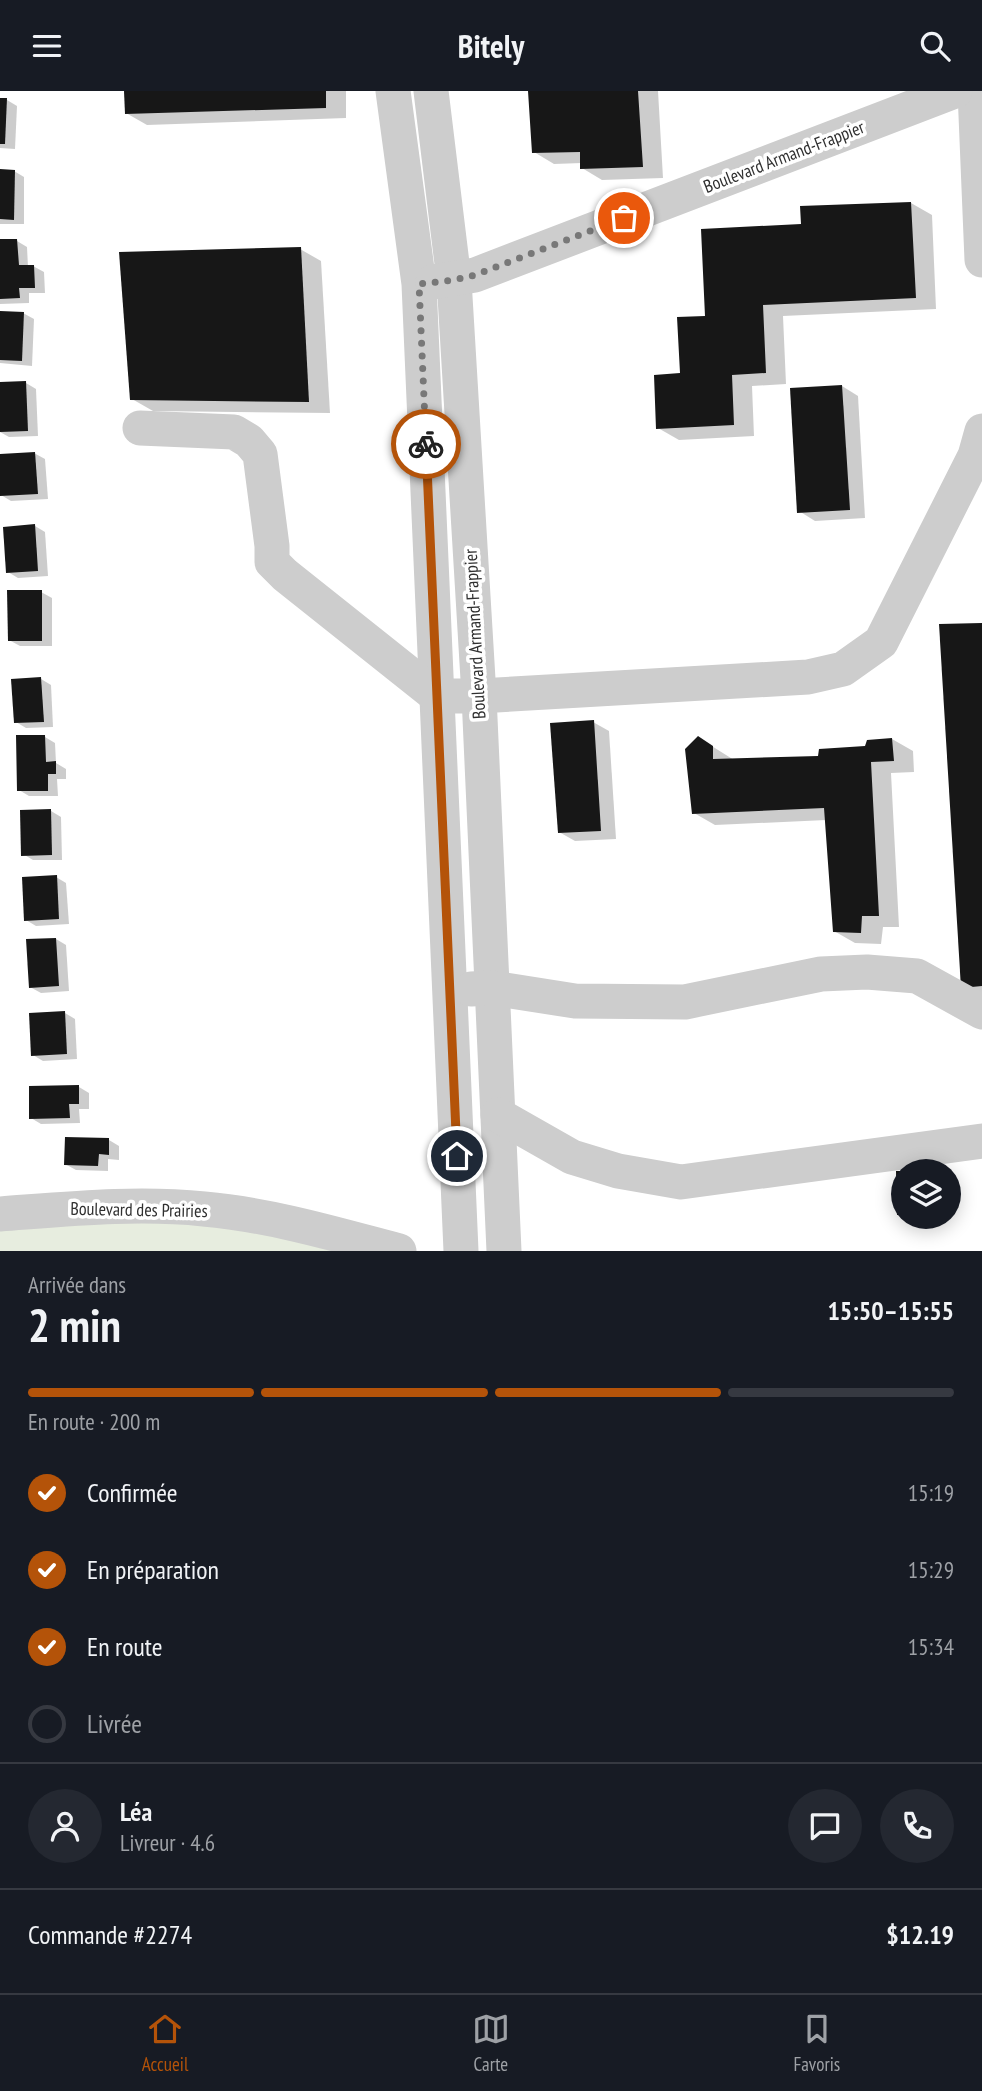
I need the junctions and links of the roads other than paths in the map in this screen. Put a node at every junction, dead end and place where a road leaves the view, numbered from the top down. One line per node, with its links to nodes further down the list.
1 (393, 91): 7 (street)
2 (430, 91): 6 (street, Boulevard Armand-Frappier)
3 (955, 91): 6 (street, Boulevard Armand-Frappier)
4 (975, 91): 5 (street)
5 (982, 260)
6 (454, 280): 7 (street, Boulevard Armand-Frappier); 11 (street, Boulevard Armand-Frappier)
7 (419, 284): 10 (street)
8 (140, 428): 10 (street)
9 (982, 431): 11 (street)
10 (437, 696): 11 (street); 13 (street)
11 (479, 696): 12 (street, Boulevard Armand-Frappier)
12 (492, 988): 13 (street); 14 (street); 15 (street, Boulevard Armand-Frappier)
13 (450, 990): 19 (street)
14 (982, 1011)
15 (498, 1115): 16 (street); 20 (street, Boulevard Armand-Frappier)
16 (982, 1140)
17 (0, 1214): 18 (street, Boulevard des Prairies)
18 (399, 1251)
19 (461, 1251)
20 (504, 1251)

